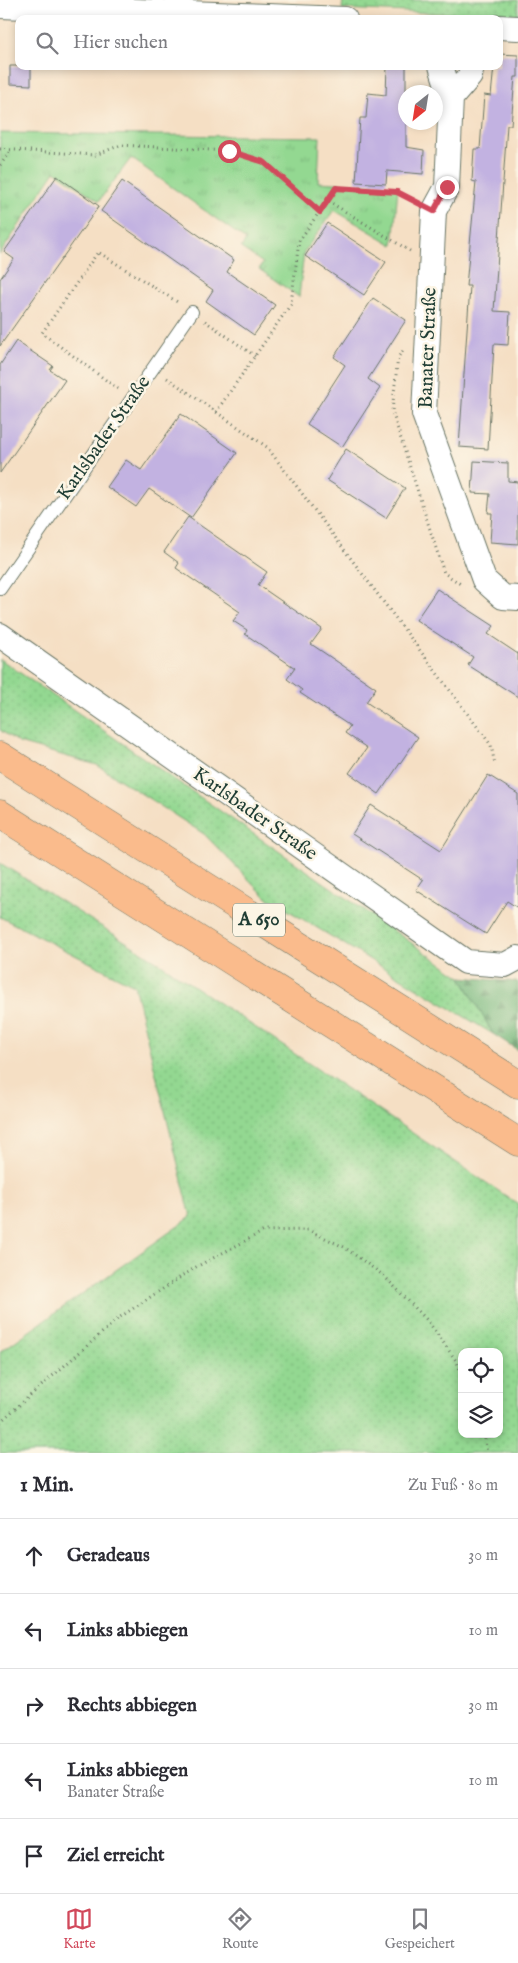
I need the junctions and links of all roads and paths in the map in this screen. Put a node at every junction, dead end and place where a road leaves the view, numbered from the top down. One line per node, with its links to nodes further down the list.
1 (0, 6): 2 (street)
2 (239, 15)
3 (503, 27): 4 (street)
4 (518, 28)
5 (442, 70): 7 (street, Banater Straße)
6 (471, 70): 7 (street)
7 (452, 98): 12 (street, Banater Straße)
8 (0, 149): 9 (path)
9 (12, 150): 10 (path); 13 (path)
10 (0, 165)
11 (328, 200): 12 (path); 13 (path); 14 (path)
12 (434, 211): 14 (street, Banater Straße)
13 (320, 212): 16 (path)
14 (431, 264): 21 (street, Banater Straße)
15 (192, 312): 16 (path); 17 (lane, Karlsbader Straße); 18 (path)
16 (255, 356): 19 (path)
17 (153, 368): 18 (lane, Karlsbader Straße); 19 (path)
18 (131, 399): 20 (lane, Karlsbader Straße)
19 (216, 412): 24 (path)
20 (0, 589)
21 (518, 598)
22 (0, 635): 26 (street, Karlsbader Straße)
23 (0, 756): 27 (highway, A 650)
24 (495, 765)
25 (0, 814): 28 (highway, A 650)
26 (518, 958)
27 (518, 1084)
28 (518, 1142)
29 (458, 1365): 30 (path)
30 (0, 1422)
31 (485, 1438): 32 (path)
32 (487, 1453)

